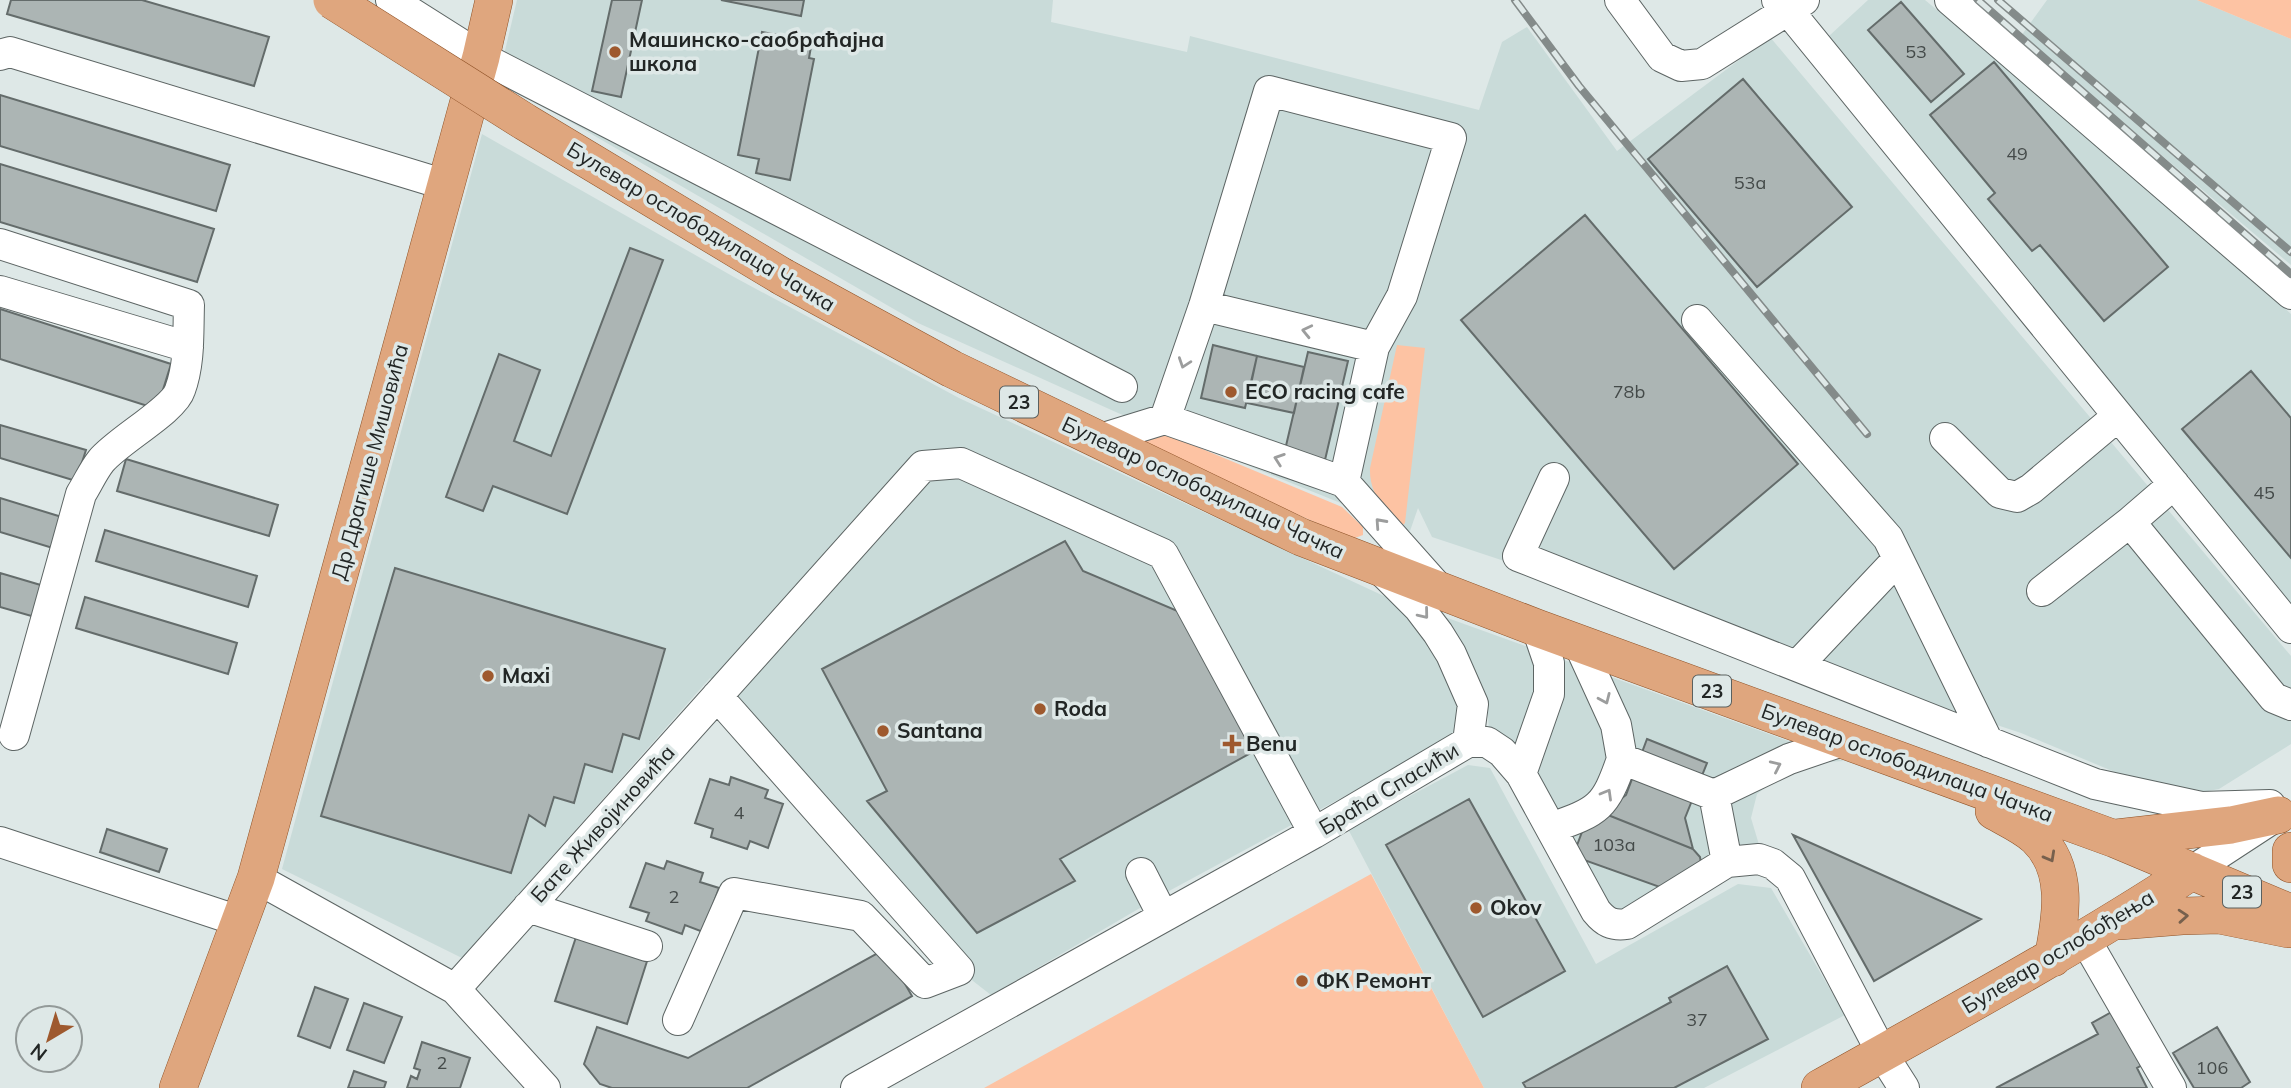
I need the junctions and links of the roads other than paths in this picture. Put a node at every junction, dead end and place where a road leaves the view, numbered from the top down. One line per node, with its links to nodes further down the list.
1 (332, 0): 21 (main road, Булевар ослободилаца Чачка / 23, bridge)
2 (494, 0): 8 (main road, Др Драгише Мишовића)
3 (1620, 0): 6 (street)
4 (1950, 0): 12 (street)
5 (395, 1): 8 (street)
6 (1789, 3): 18 (street)
7 (0, 55): 9 (street)
8 (481, 57): 9 (main road, Др Драгише Мишовића); 17 (street)
9 (446, 186): 54 (main road, Др Драгише Мишовића)
10 (0, 244): 16 (street)
11 (0, 291): 16 (street)
12 (2291, 294)
13 (1204, 306): 15 (street, one-way to 13); 15 (street); 19 (street, one-way to 19)
14 (1697, 320): 26 (street)
15 (1374, 346): 23 (street)
16 (188, 347): 36 (street)
17 (1122, 387)
18 (2118, 416): 20 (street); 24 (street)
19 (1165, 419): 21 (street); 23 (street, one-way to 19)
20 (1945, 438)
21 (1097, 440): 27 (main road, Булевар ослободилаца Чачка / 23)
22 (1554, 478): 33 (street)
23 (1344, 482): 29 (street, one-way to 23)
24 (2174, 484): 25 (street); 31 (street)
25 (2130, 522): 28 (street); 35 (street)
26 (1898, 559): 33 (street); 39 (street)
27 (1376, 566): 29 (main road, Булевар ослободилаца Чачка / 23); 38 (street, one-way to 38)
28 (2042, 591)
29 (1442, 592): 30 (main road, Булевар ослободилаца Чачка / 23)
30 (1537, 628): 32 (main road, Булевар ослободилаца Чачка / 23); 41 (street)
31 (2291, 628)
32 (1578, 642): 37 (main road, Булевар ослободилаца Чачка / 23); 40 (street, one-way to 40)
33 (1797, 666): 39 (street)
34 (717, 696): 46 (street, Бате Живојиновића); 55 (street, Бате Живојиновића); 64 (street)
35 (2291, 705)
36 (14, 735)
37 (1845, 740): 42 (main road, Булевар ослободилаца Чачка / 23); 43 (street, one-way to 37)
38 (1468, 742): 41 (street, Браћа Спасићи); 46 (street, Браћа Спасићи)
39 (1988, 742): 44 (street)
40 (1622, 759): 43 (street); 45 (street, one-way to 40)
41 (1521, 774): 45 (street, Браћа Спасићи)
42 (1962, 782): 47 (main road, Булевар ослободилаца Чачка / 23); 62 (main road, one-way to 62)
43 (1714, 795): 50 (street)
44 (2287, 809): 47 (main road); 52 (street, Булевар ослобођења)
45 (1551, 828): 50 (street, Браћа Спасићи)
46 (1314, 833): 57 (street, Браћа Спасићи)
47 (2115, 839): 52 (main road, Булевар ослободилаца Чачка / 23)
48 (0, 842): 58 (street)
49 (2291, 851): 51 (main road)
50 (1727, 862): 65 (street, Браћа Спасићи)
51 (2291, 864)
52 (2192, 871): 56 (main road, Булевар ослободилаца Чачка / 23); 60 (main road, Булевар ослобођења)
53 (1140, 873): 57 (street)
54 (256, 878): 58 (main road, Др Драгише Мишовића); 63 (street)
55 (528, 907): 61 (street); 63 (street, Бате Живојиновића)
56 (2291, 913)
57 (1163, 916): 68 (street, Браћа Спасићи)
58 (239, 921): 66 (main road, Др Драгише Мишовића)
59 (2291, 929): 60 (main road, one-way to 59)
60 (2100, 930): 62 (main road, Булевар ослобођења); 71 (street)
61 (647, 946)
62 (2053, 958): 65 (main road, Булевар ослобођења)
63 (455, 989): 67 (street)
64 (678, 1020)
65 (1883, 1055): 69 (main road, Булевар ослобођења); 70 (street, Браћа Спасићи)
66 (178, 1088)
67 (545, 1088)
68 (856, 1088)
69 (1819, 1088)
70 (1903, 1088)
71 (2171, 1088)

